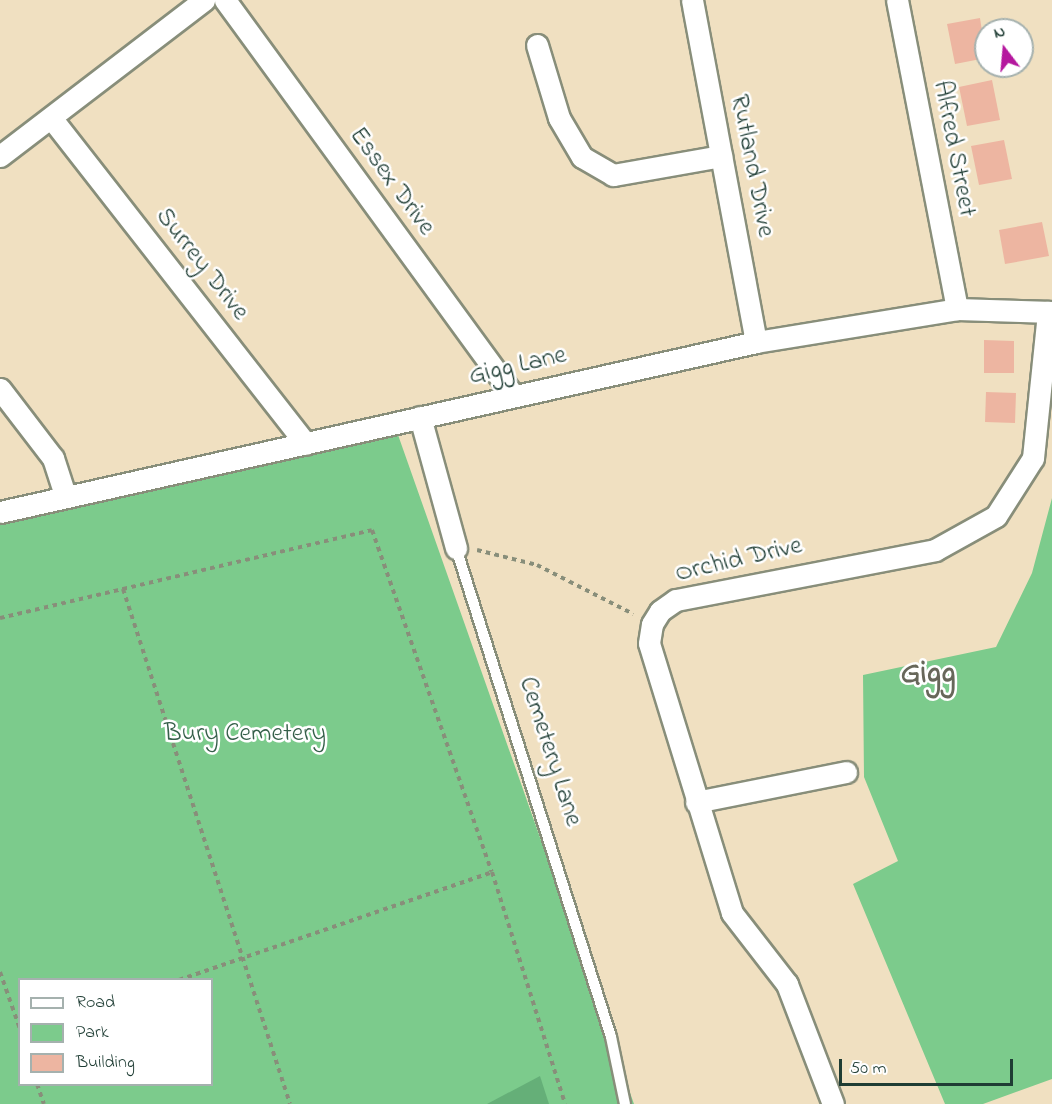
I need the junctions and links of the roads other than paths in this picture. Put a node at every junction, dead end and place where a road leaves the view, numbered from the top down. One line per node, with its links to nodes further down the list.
1 (204, 0): 6 (street)
2 (225, 0): 13 (street, Essex Drive)
3 (692, 0): 8 (street, Rutland Drive)
4 (897, 0): 9 (street, Alfred Street)
5 (537, 45): 8 (street)
6 (52, 119): 7 (street); 15 (street, Surrey Drive)
7 (0, 156)
8 (721, 156): 11 (street, Rutland Drive)
9 (957, 309): 10 (street, Gigg Lane); 11 (street, Gigg Lane)
10 (1050, 312): 20 (street, Orchid Drive)
11 (756, 342): 13 (street, Gigg Lane)
12 (0, 389): 16 (street)
13 (513, 395): 14 (street, Gigg Lane)
14 (420, 417): 15 (street, Gigg Lane); 18 (street, Cemetery Lane)
15 (306, 444): 16 (street, Gigg Lane)
16 (65, 496): 17 (street, Gigg Lane)
17 (0, 512)
18 (456, 548): 21 (lane, Cemetery Lane)
19 (846, 772): 20 (street)
20 (696, 802): 22 (street)
21 (625, 1104)
22 (833, 1104)

